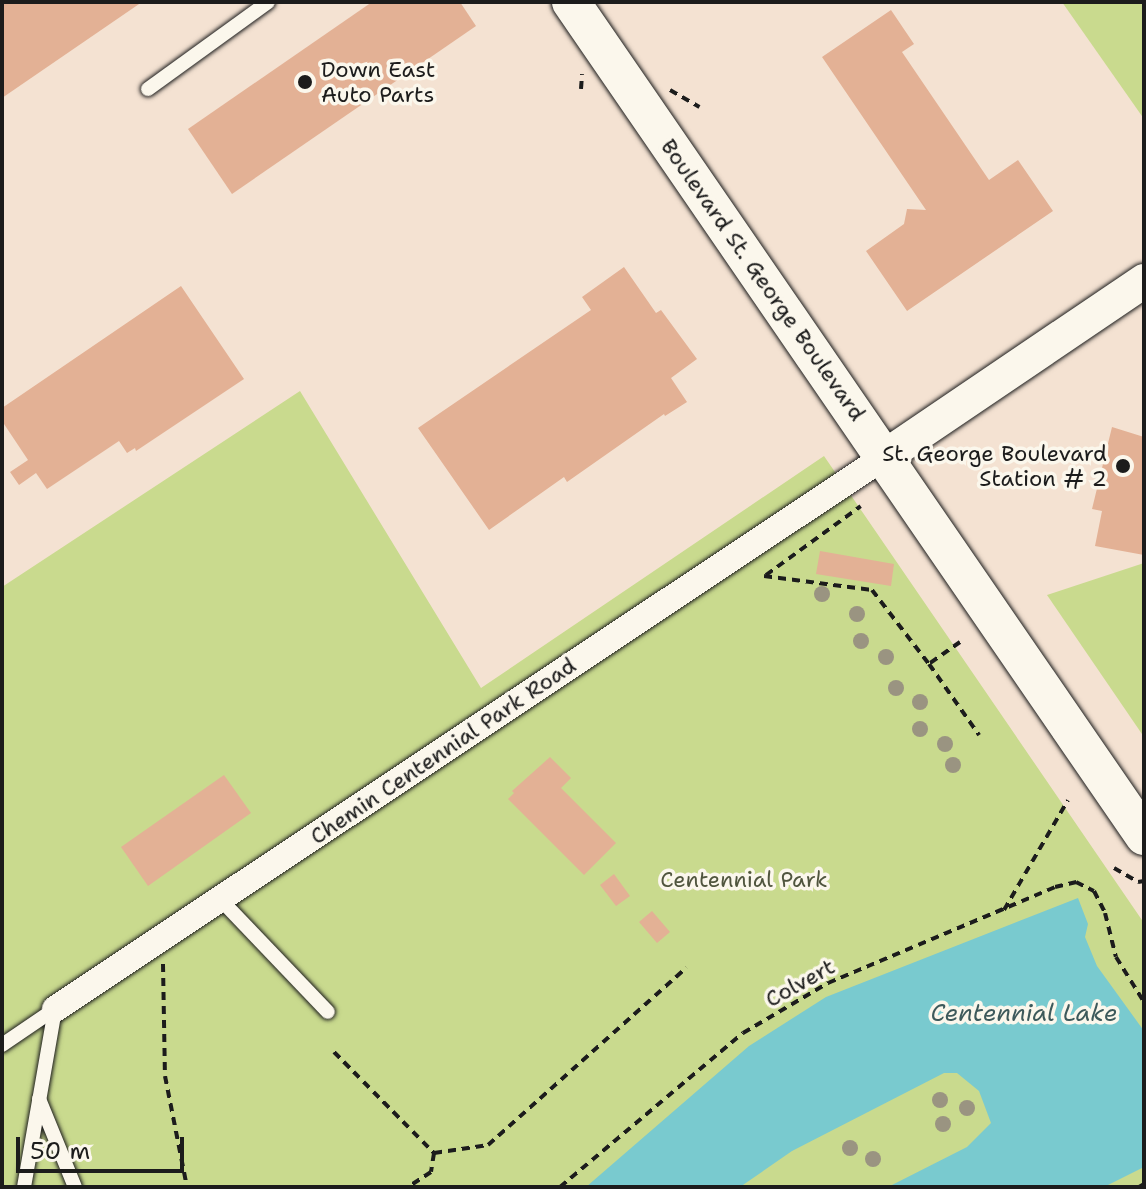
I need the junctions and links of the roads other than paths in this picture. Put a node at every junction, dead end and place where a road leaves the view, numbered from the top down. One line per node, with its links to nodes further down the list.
1 (268, 2): 3 (lane)
2 (571, 2): 5 (main road, Boulevard St. George Boulevard)
3 (148, 89)
4 (1144, 281): 5 (street)
5 (884, 457): 6 (main road, Boulevard St. George Boulevard); 7 (street, Chemin Centennial Park Road)
6 (1144, 836)
7 (220, 899): 8 (street, Chemin Centennial Park Road); 9 (lane)
8 (55, 1009): 10 (lane, Chemin Centennial Park Road); 11 (lane)
9 (328, 1012)
10 (2, 1045)
11 (39, 1099): 12 (lane); 13 (lane)
12 (24, 1187)
13 (75, 1187)

